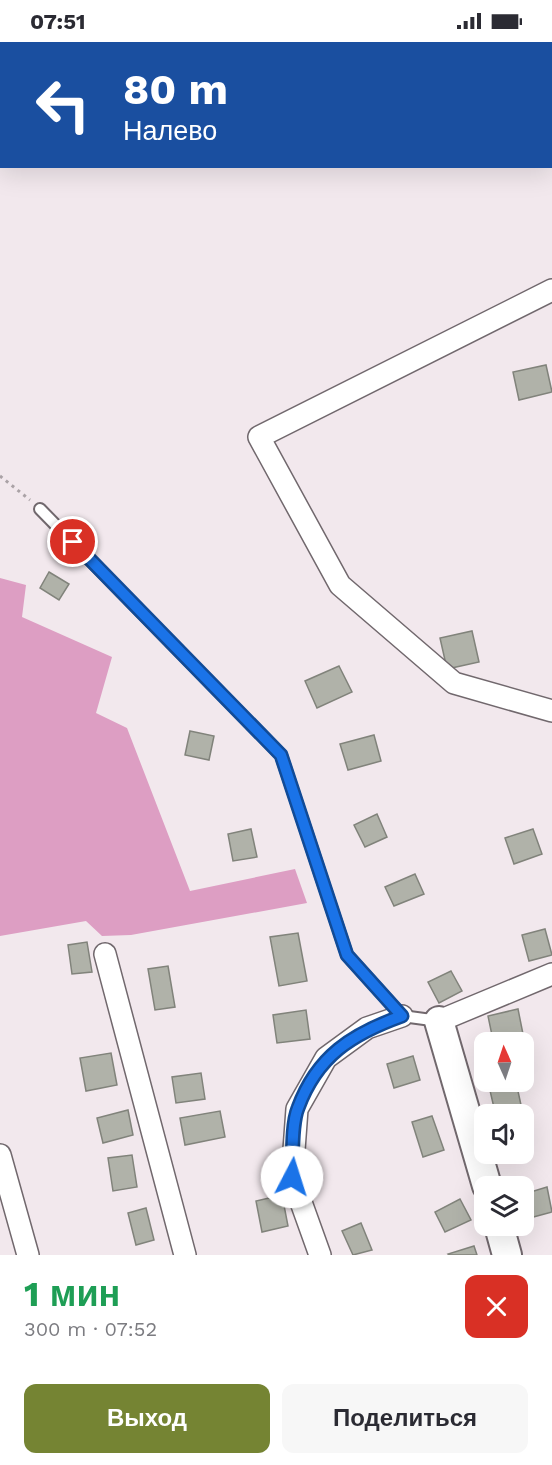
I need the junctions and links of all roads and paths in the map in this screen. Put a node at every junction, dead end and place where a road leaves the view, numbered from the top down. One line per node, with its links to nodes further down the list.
1 (552, 290): 4 (street)
2 (0, 476): 3 (path)
3 (40, 509): 7 (lane)
4 (552, 711)
5 (105, 954): 13 (street)
6 (552, 974): 8 (street)
7 (402, 1016): 8 (lane); 14 (street)
8 (439, 1021): 10 (street)
9 (0, 1155): 12 (street)
10 (485, 1176)
11 (502, 1236): 15 (street)
12 (28, 1255)
13 (185, 1255)
14 (320, 1255)
15 (507, 1255)

